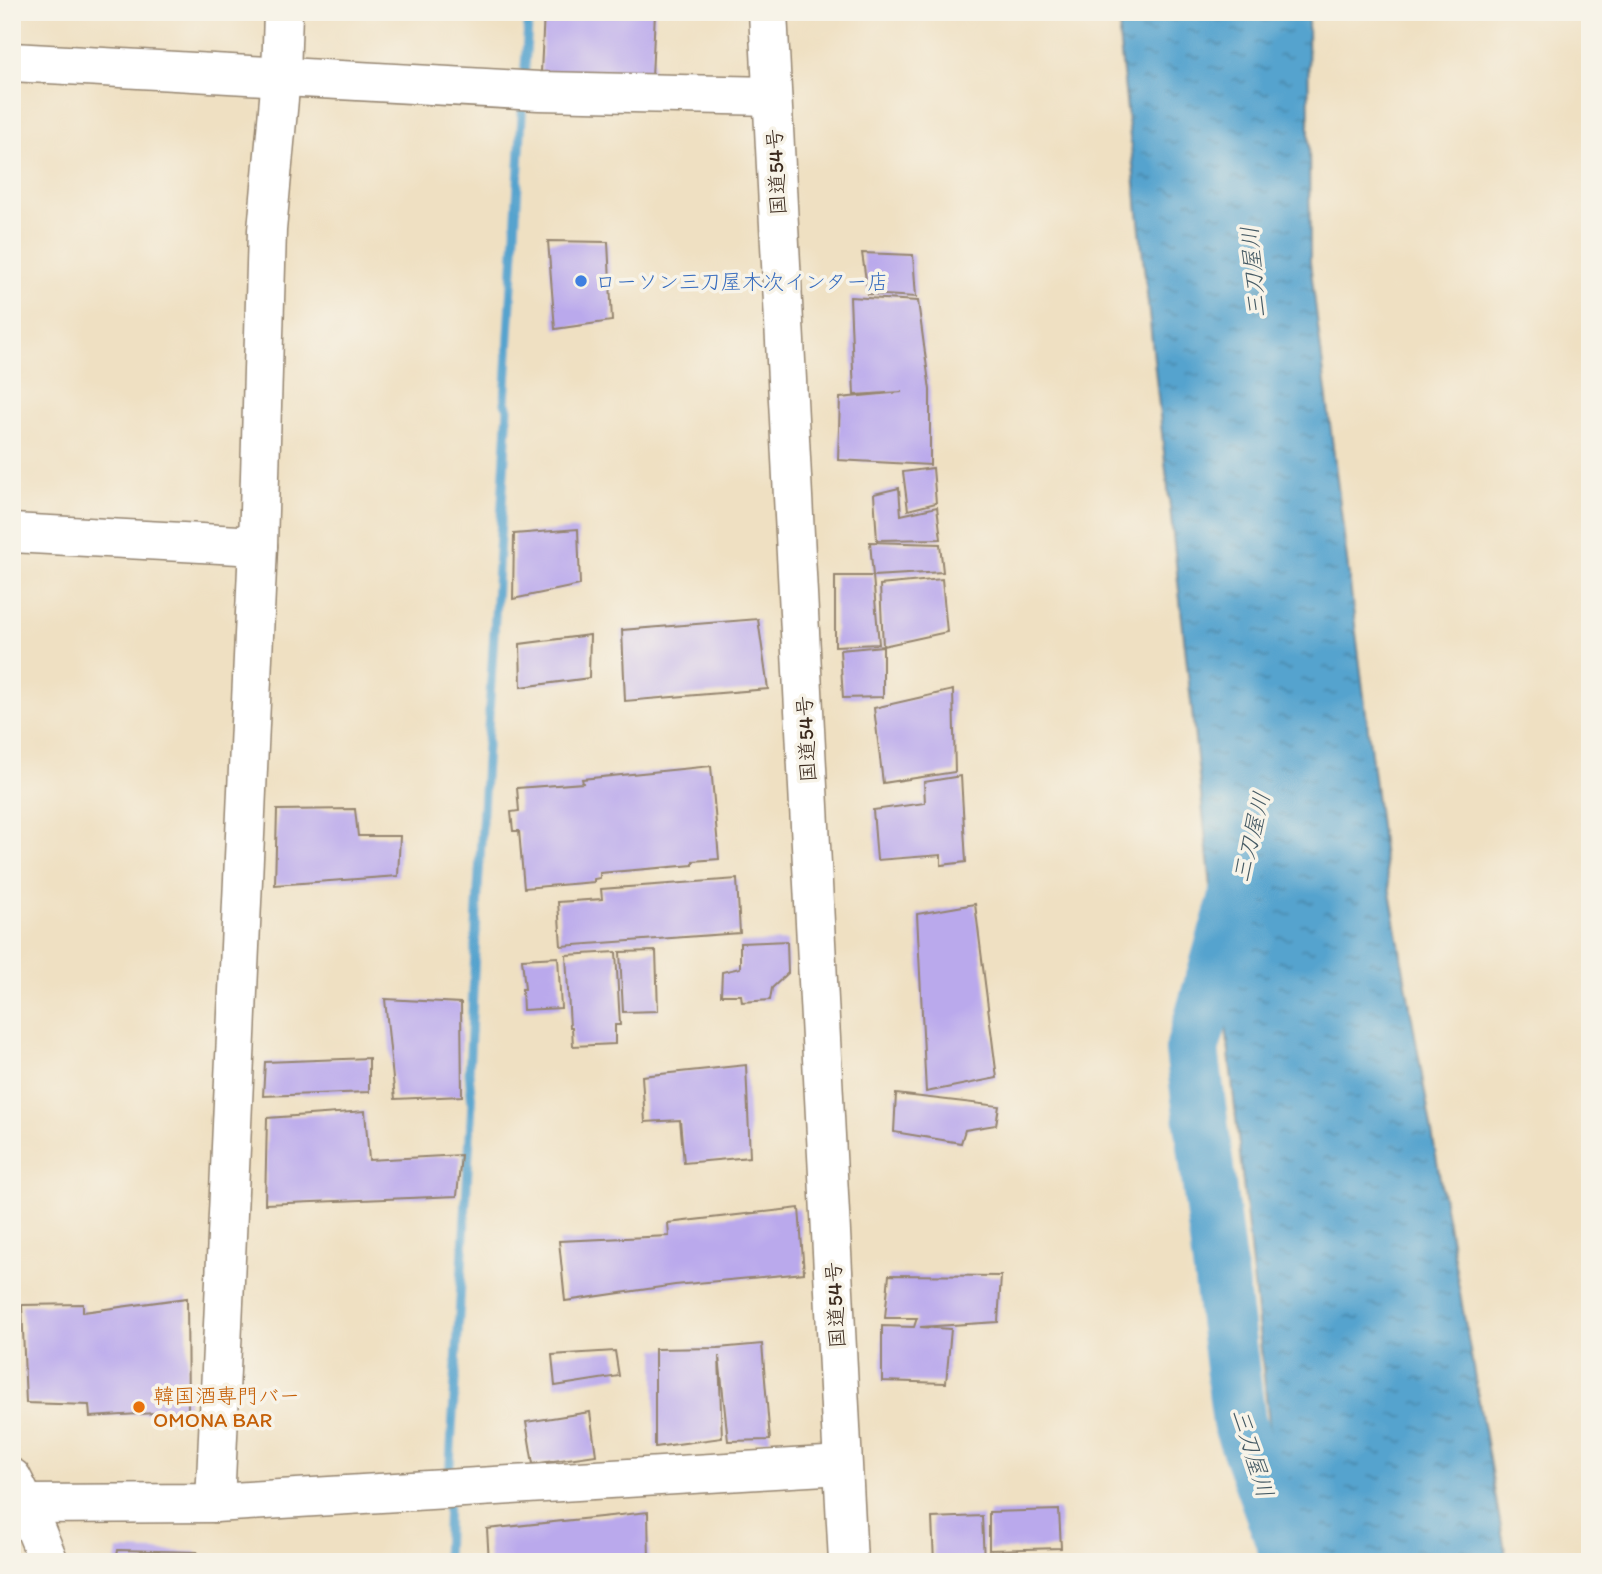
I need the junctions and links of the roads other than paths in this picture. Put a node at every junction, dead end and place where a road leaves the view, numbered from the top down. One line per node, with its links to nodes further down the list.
1 (283, 12): 4 (main road)
2 (768, 12): 5 (main road, 国道54号)
3 (12, 62): 4 (main road)
4 (281, 77): 5 (main road); 7 (main road)
5 (772, 96): 8 (main road, 国道54号)
6 (12, 533): 7 (main road)
7 (258, 546): 10 (main road)
8 (842, 1465): 10 (main road); 12 (main road, 国道54号); 13 (main road, 国道54号)
9 (19, 1491): 10 (main road); 11 (main road)
10 (215, 1503)
11 (48, 1562)
12 (836, 1562)
13 (848, 1562)

